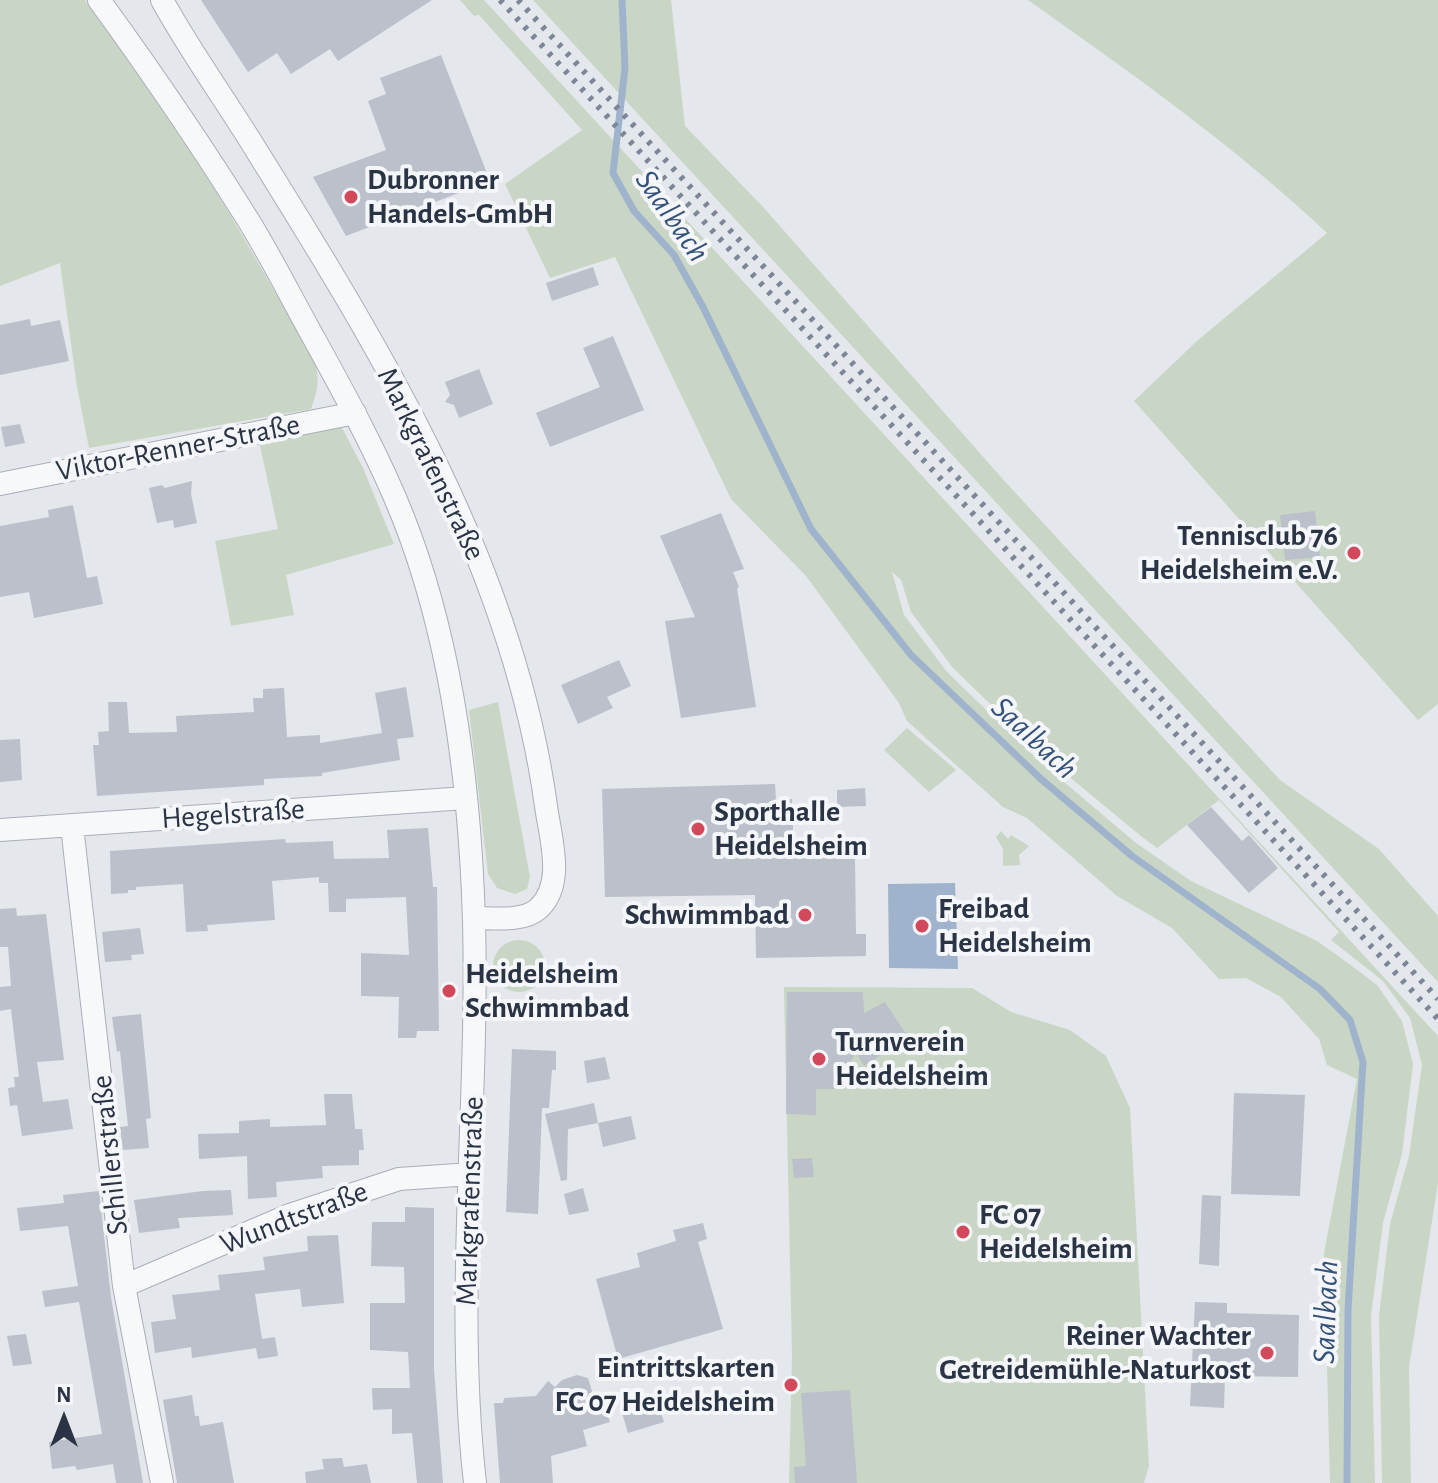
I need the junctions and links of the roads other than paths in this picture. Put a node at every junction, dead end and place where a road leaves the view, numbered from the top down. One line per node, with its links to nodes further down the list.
1 (99, 0): 3 (street, Markgrafenstraße)
2 (162, 0): 8 (street, Markgrafenstraße)
3 (355, 413): 4 (street, Viktor-Renner-Straße); 5 (street, Markgrafenstraße)
4 (0, 484)
5 (466, 798): 6 (street, Hegelstraße); 8 (street, Markgrafenstraße)
6 (72, 826): 7 (street, Hegelstraße); 10 (street, Schillerstraße)
7 (0, 830)
8 (474, 918): 9 (street, Markgrafenstraße)
9 (471, 1174): 10 (street, Wundtstraße); 12 (street, Markgrafenstraße)
10 (124, 1286): 11 (street, Schillerstraße)
11 (162, 1483)
12 (475, 1483)

